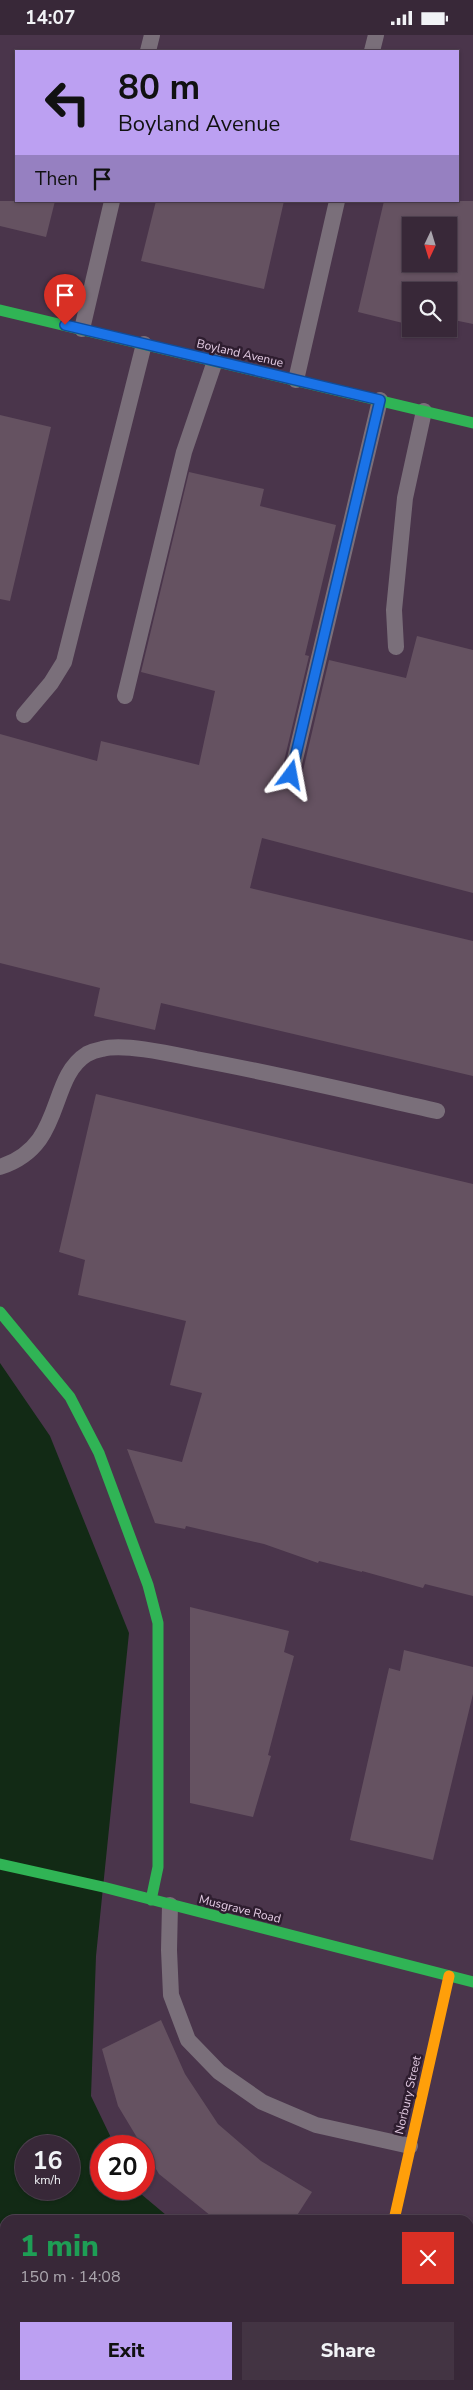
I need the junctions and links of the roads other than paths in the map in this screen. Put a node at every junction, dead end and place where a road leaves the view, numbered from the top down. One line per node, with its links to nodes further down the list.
1 (152, 35): 3 (lane)
2 (376, 35): 4 (lane)
3 (148, 50)
4 (372, 50)
5 (112, 202): 8 (lane)
6 (337, 202): 11 (lane)
7 (0, 310): 8 (street, Boyland Avenue)
8 (82, 329): 9 (street, Boyland Avenue)
9 (144, 344): 10 (street, Boyland Avenue); 17 (lane)
10 (215, 361): 11 (street, Boyland Avenue); 16 (lane)
11 (296, 380): 12 (street, Boyland Avenue)
12 (380, 400): 13 (street, Boyland Avenue); 18 (lane)
13 (424, 411): 14 (street, Boyland Avenue); 15 (lane)
14 (473, 423)
15 (396, 647)
16 (125, 697)
17 (24, 715)
18 (291, 775)
19 (437, 1111): 20 (lane)
20 (0, 1167)
21 (0, 1311): 23 (street)
22 (0, 1864): 23 (street, Musgrave Road)
23 (151, 1900): 24 (street, Musgrave Road)
24 (170, 1905): 25 (street, Musgrave Road); 27 (lane)
25 (449, 1977): 26 (street, Musgrave Road); 27 (street, Norbury Street)
26 (473, 1982)
27 (410, 2146): 28 (street, Norbury Street)
28 (395, 2215)

